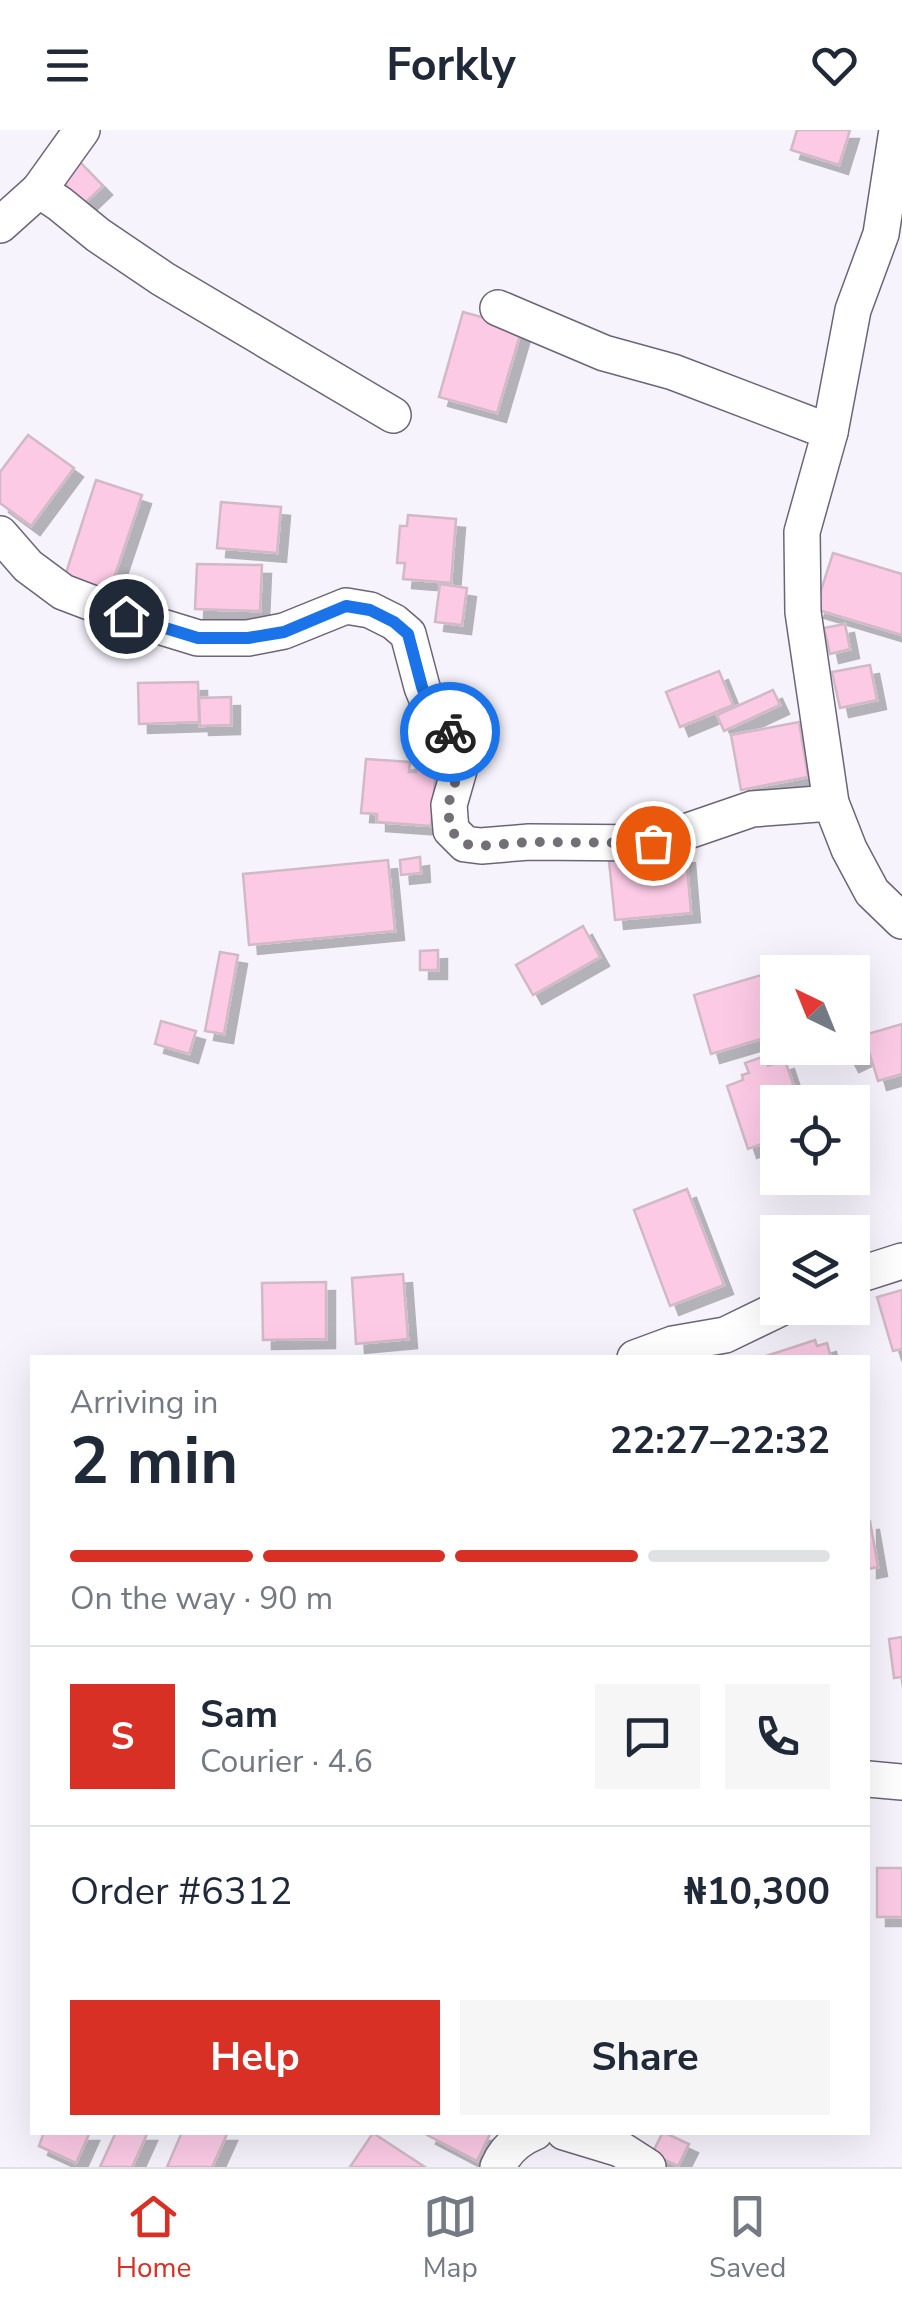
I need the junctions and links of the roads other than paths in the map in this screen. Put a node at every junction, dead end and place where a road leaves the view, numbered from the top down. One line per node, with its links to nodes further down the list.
1 (82, 130): 3 (street)
2 (897, 130): 7 (street)
3 (40, 190): 4 (street); 6 (street)
4 (0, 226)
5 (498, 308): 7 (street)
6 (393, 415)
7 (830, 432): 9 (street)
8 (0, 534): 9 (street)
9 (831, 803): 10 (street)
10 (902, 921)
11 (902, 1261): 12 (street)
12 (870, 1272)
13 (760, 1318): 14 (street)
14 (643, 1355)
15 (870, 1778): 16 (street)
16 (902, 1782)
17 (528, 2135): 19 (street)
18 (574, 2135): 20 (street)
19 (498, 2167)
20 (648, 2167)

